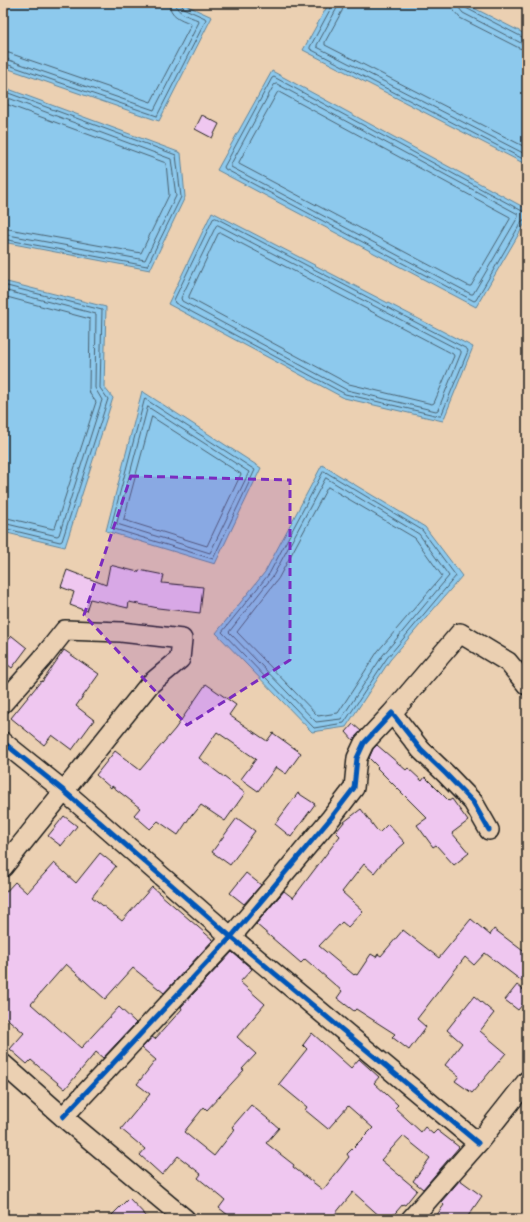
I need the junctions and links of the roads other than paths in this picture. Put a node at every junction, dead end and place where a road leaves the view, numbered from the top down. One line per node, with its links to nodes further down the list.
1 (527, 685): 3 (street)
2 (3, 703): 5 (street)
3 (392, 713): 6 (street); 8 (street)
4 (3, 742): 5 (street)
5 (64, 791): 7 (street); 8 (street)
6 (489, 830)
7 (3, 867)
8 (231, 937): 11 (street); 12 (street)
9 (3, 1064): 11 (street)
10 (527, 1081): 12 (street)
11 (63, 1117): 13 (street)
12 (478, 1143): 14 (street)
13 (185, 1219)
14 (411, 1219)

